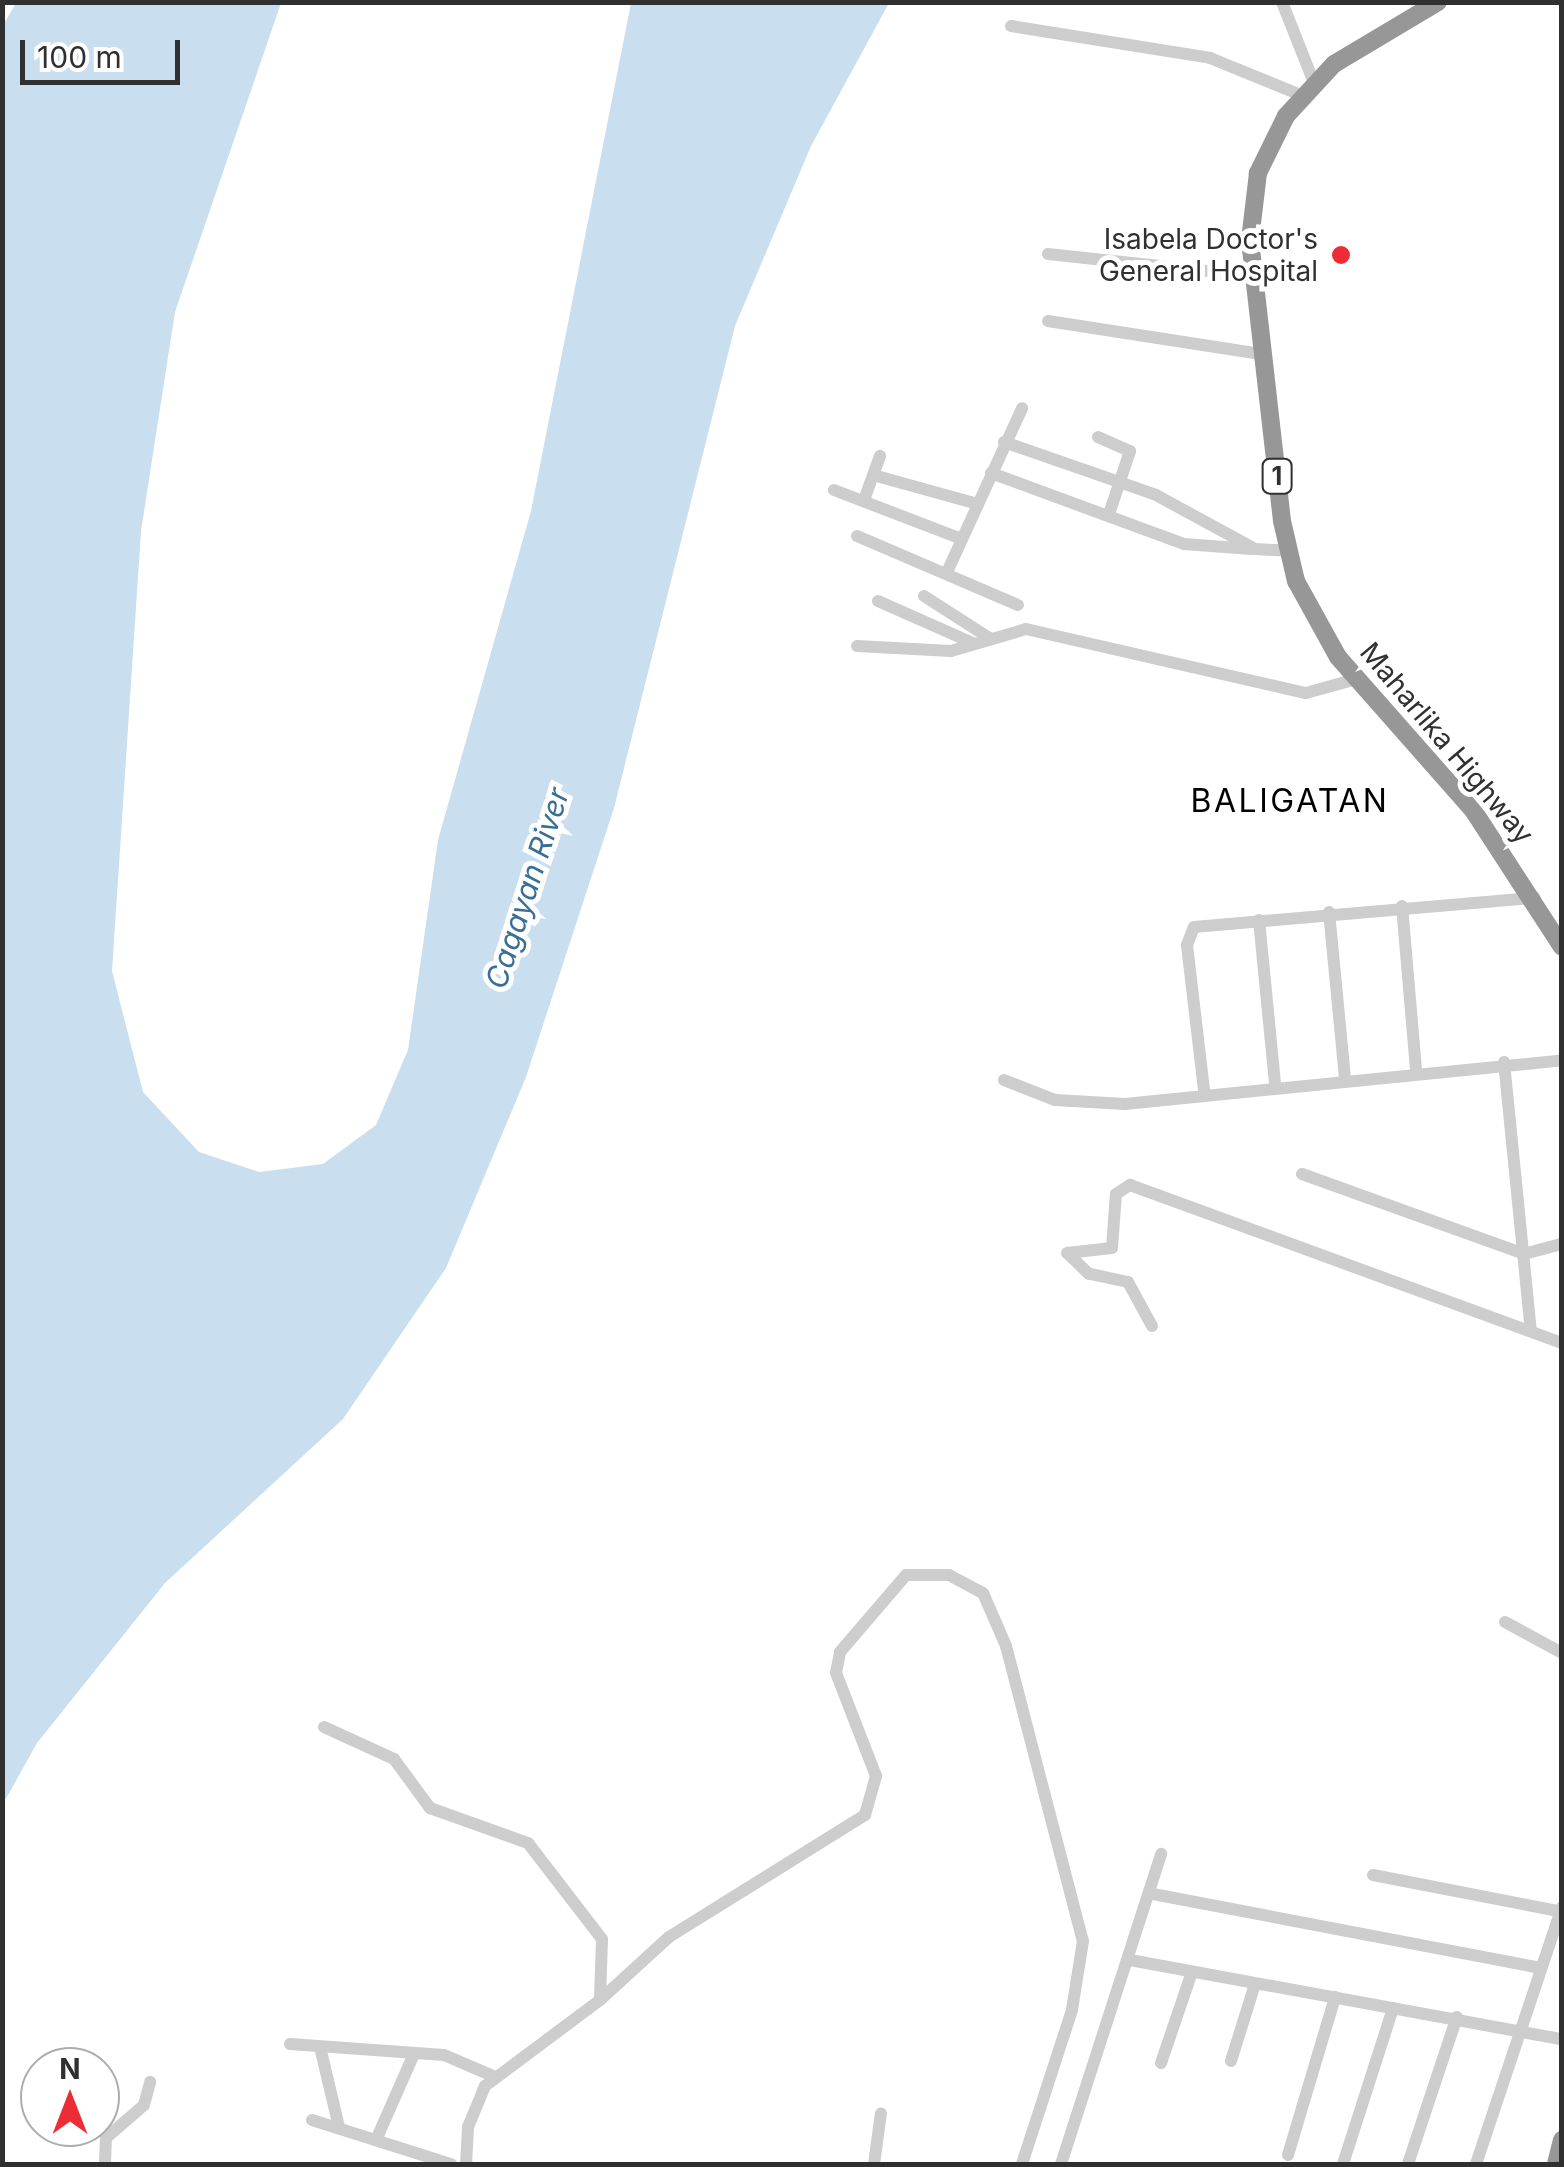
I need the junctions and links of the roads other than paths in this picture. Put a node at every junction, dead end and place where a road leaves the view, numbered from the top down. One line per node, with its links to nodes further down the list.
1 (1282, 2): 4 (street)
2 (1438, 2): 4 (highway, Maharlika Highway / 1)
3 (1011, 26): 4 (street)
4 (1309, 90): 6 (highway, Maharlika Highway / 1)
5 (1048, 254): 6 (street)
6 (1254, 276): 8 (highway, Maharlika Highway / 1)
7 (1048, 321): 8 (street)
8 (1262, 354): 23 (highway, Maharlika Highway / 1)
9 (1022, 408): 11 (street)
10 (1098, 437): 15 (street)
11 (1004, 442): 13 (street); 15 (street)
12 (880, 456): 14 (street)
13 (992, 473): 18 (street); 19 (street)
14 (873, 475): 17 (street); 18 (street)
15 (1120, 483): 19 (street); 22 (street)
16 (834, 490): 17 (street)
17 (864, 500): 21 (street)
18 (974, 504): 21 (street)
19 (1110, 514): 22 (street)
20 (857, 536): 24 (street)
21 (959, 538): 24 (street)
22 (1255, 549): 23 (street)
23 (1288, 551): 31 (highway, Maharlika Highway / 1)
24 (948, 570): 27 (street)
25 (924, 596): 28 (street)
26 (878, 601): 29 (street)
27 (1018, 605)
28 (991, 639): 29 (street); 31 (street)
29 (973, 644): 30 (street)
30 (857, 646)
31 (1354, 680): 32 (highway, Maharlika Highway / 1)
32 (1535, 898): 33 (street); 36 (highway, Maharlika Highway / 1)
33 (1402, 906): 34 (street); 39 (street)
34 (1329, 912): 35 (street); 40 (street)
35 (1259, 920): 42 (street); 43 (street)
36 (1562, 946)
37 (1562, 1060): 38 (street)
38 (1504, 1062): 39 (street); 46 (street)
39 (1416, 1069): 40 (street)
40 (1345, 1079): 42 (street)
41 (1004, 1080): 43 (street)
42 (1275, 1083): 43 (street)
43 (1204, 1090)
44 (1302, 1174): 46 (street)
45 (1562, 1244): 46 (street)
46 (1524, 1254): 48 (street)
47 (1152, 1326): 48 (street)
48 (1530, 1331): 49 (street)
49 (1562, 1343)
50 (1506, 1622): 51 (street)
51 (1562, 1653)
52 (324, 1727): 62 (street)
53 (1161, 1854): 55 (street)
54 (1373, 1876): 56 (street)
55 (1153, 1894): 57 (street); 58 (street)
56 (1560, 1909): 58 (street)
57 (1130, 1960): 59 (street); 85 (street)
58 (1537, 1967): 65 (street)
59 (1192, 1972): 60 (street); 71 (street)
60 (1255, 1984): 61 (street); 70 (street)
61 (1335, 1997): 63 (street); 79 (street)
62 (600, 2000): 72 (street); 84 (street)
63 (1393, 2008): 64 (street); 86 (street)
64 (1457, 2017): 65 (street); 87 (street)
65 (1518, 2030): 66 (street); 88 (street)
66 (1562, 2039)
67 (290, 2044): 68 (street)
68 (320, 2047): 69 (street); 76 (street)
69 (414, 2054): 72 (street); 77 (street)
70 (1231, 2060)
71 (1161, 2063)
72 (493, 2076): 82 (street)
73 (150, 2082): 80 (street)
74 (881, 2113): 83 (street)
75 (312, 2120): 76 (street)
76 (339, 2127): 77 (street)
77 (376, 2140): 81 (street)
78 (1562, 2140): 89 (highway)
79 (1288, 2155)
80 (106, 2164)
81 (451, 2164)
82 (466, 2164)
83 (874, 2164)
84 (1022, 2164)
85 (1061, 2164)
86 (1343, 2164)
87 (1408, 2164)
88 (1476, 2164)
89 (1556, 2164)

